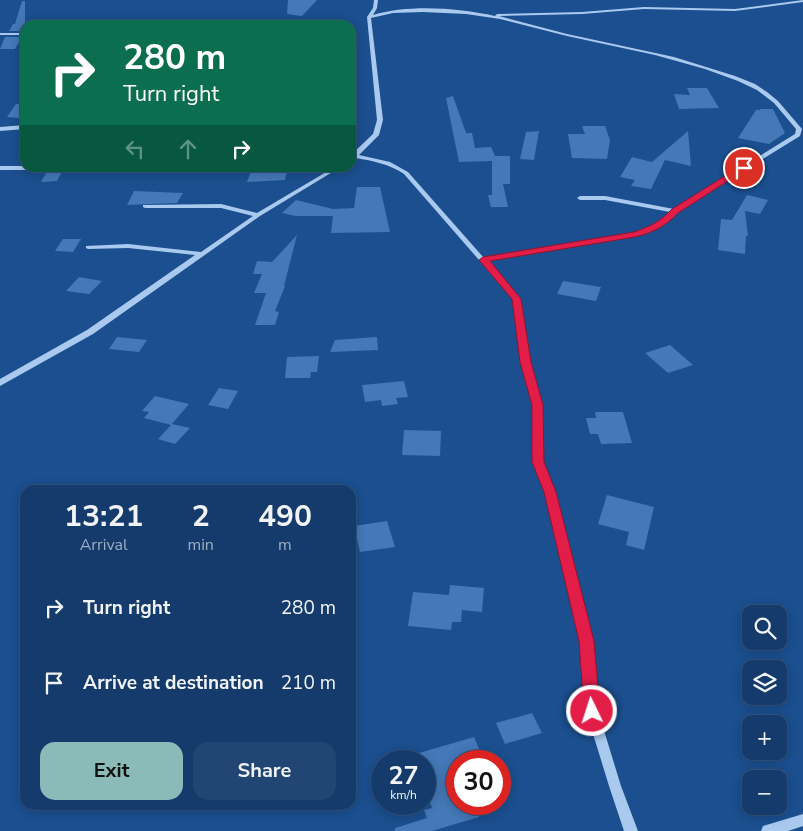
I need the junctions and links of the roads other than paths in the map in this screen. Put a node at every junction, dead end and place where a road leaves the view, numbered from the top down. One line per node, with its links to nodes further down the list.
1 (376, 0): 3 (street)
2 (803, 1): 5 (street)
3 (375, 8): 4 (street); 6 (street)
4 (391, 12): 5 (street); 6 (street)
5 (479, 14): 20 (street)
6 (369, 17): 13 (street)
7 (0, 34): 8 (street)
8 (12, 34): 9 (street); 10 (street)
9 (20, 34)
10 (20, 38)
11 (20, 127): 12 (street)
12 (0, 129)
13 (356, 155)
14 (356, 158): 24 (street)
15 (0, 168): 16 (street)
16 (20, 168)
17 (329, 172): 21 (street)
18 (580, 198): 20 (street)
19 (145, 206): 21 (street)
20 (675, 211): 24 (street)
21 (258, 215): 23 (street)
22 (88, 247): 23 (street)
23 (202, 254): 25 (street)
24 (483, 260): 27 (street)
25 (0, 383)
26 (803, 820): 28 (street)
27 (631, 831)
28 (768, 831)

